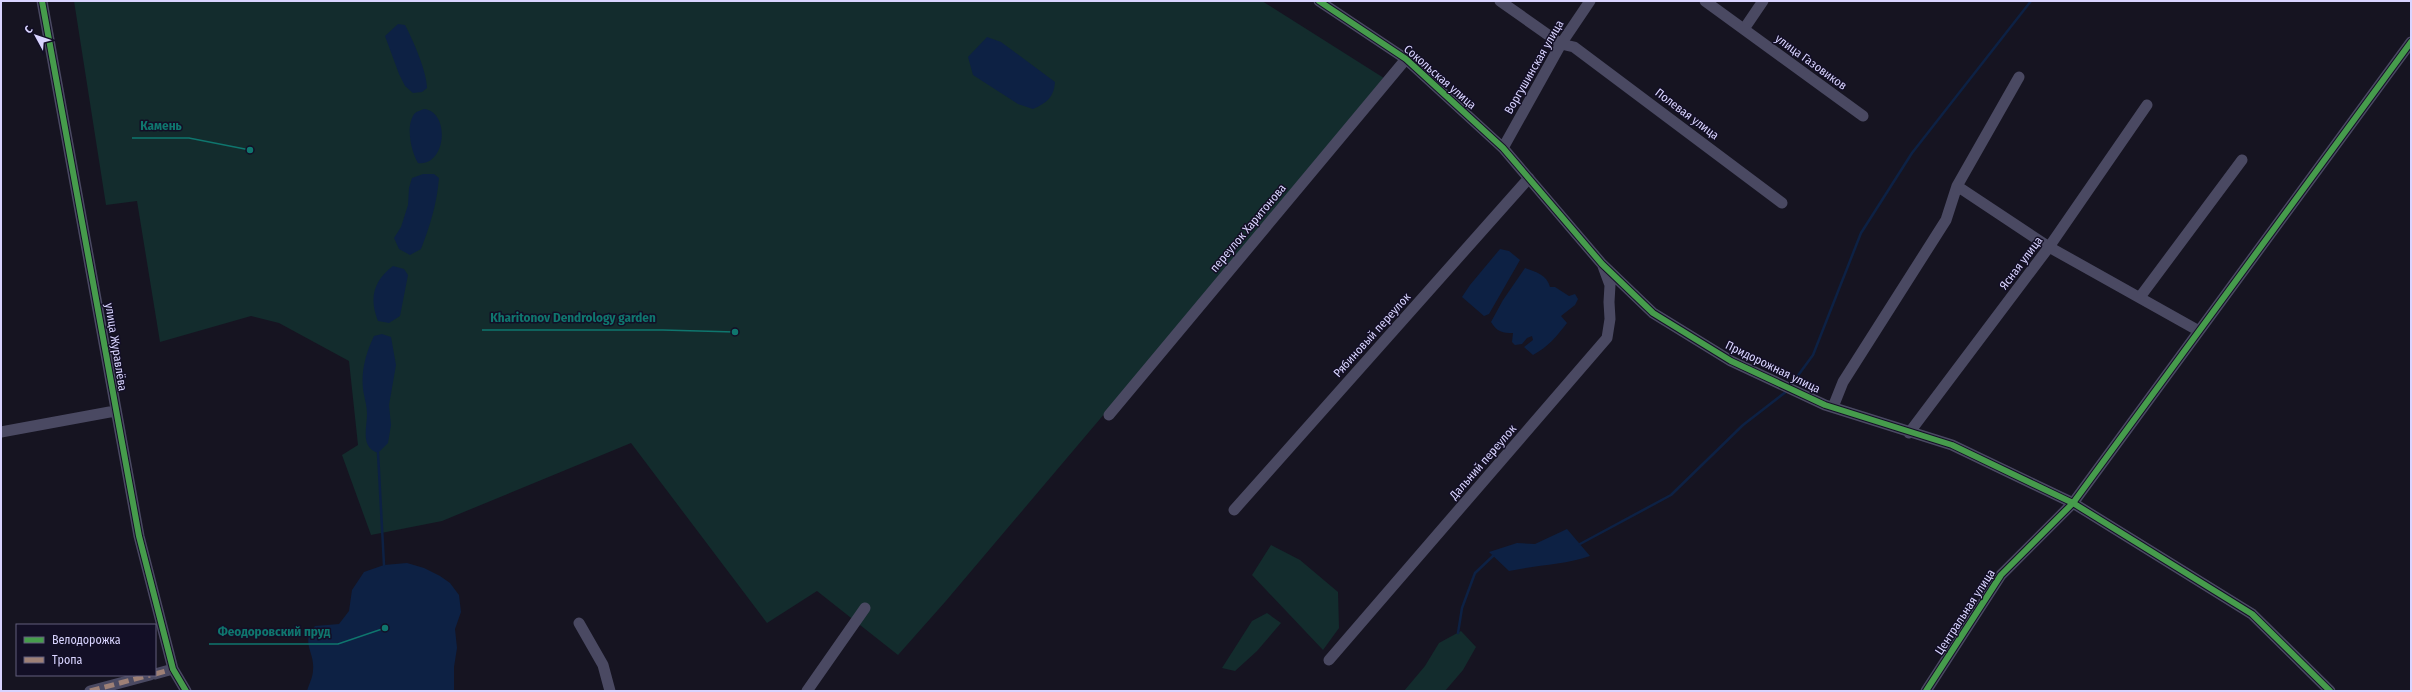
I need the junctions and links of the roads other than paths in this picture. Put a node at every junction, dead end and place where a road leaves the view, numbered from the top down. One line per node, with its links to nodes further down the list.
1 (42, 1): 24 (street, улица Журавлёва)
2 (1319, 1): 10 (street, Сокольская улица)
3 (1500, 1): 9 (street)
4 (1590, 1): 9 (street, Воргушинская улица)
5 (1705, 1): 7 (street, улица Газовиков)
6 (1763, 1): 7 (street)
7 (1744, 29): 13 (street, улица Газовиков)
8 (2411, 42): 22 (street, Центральная улица)
9 (1561, 44): 14 (street, Воргушинская улица); 18 (street, Полевая улица)
10 (1406, 59): 14 (street, Сокольская улица); 25 (street, переулок Харитонова)
11 (2019, 77): 17 (street)
12 (2147, 105): 19 (street, Ясная улица)
13 (1863, 116)
14 (1503, 148): 16 (street, Придорожная улица)
15 (2242, 160): 21 (street)
16 (1529, 178): 20 (street, Придорожная улица); 29 (street, Рябиновый переулок)
17 (1957, 186): 19 (street); 23 (street)
18 (1782, 203)
19 (2049, 247): 21 (street); 27 (street, Ясная улица)
20 (1602, 264): 23 (street, Придорожная улица); 32 (street, Дальний переулок)
21 (2140, 297): 22 (street)
22 (2199, 331): 28 (street, Центральная улица)
23 (1833, 407): 27 (street, Придорожная улица)
24 (115, 411): 26 (street); 33 (street, улица Журавлёва)
25 (1109, 414)
26 (1, 432)
27 (1909, 433): 28 (street, Придорожная улица)
28 (2073, 503): 40 (street, Центральная улица); 41 (street, Придорожная улица)
29 (1234, 510)
30 (865, 608): 39 (street)
31 (579, 623): 38 (street)
32 (1329, 660)
33 (173, 669): 34 (street); 37 (street, улица Журавлёва)
34 (156, 674)
35 (146, 676): 36 (street)
36 (90, 691)
37 (186, 691)
38 (610, 691)
39 (807, 691)
40 (1926, 691)
41 (2330, 691)

